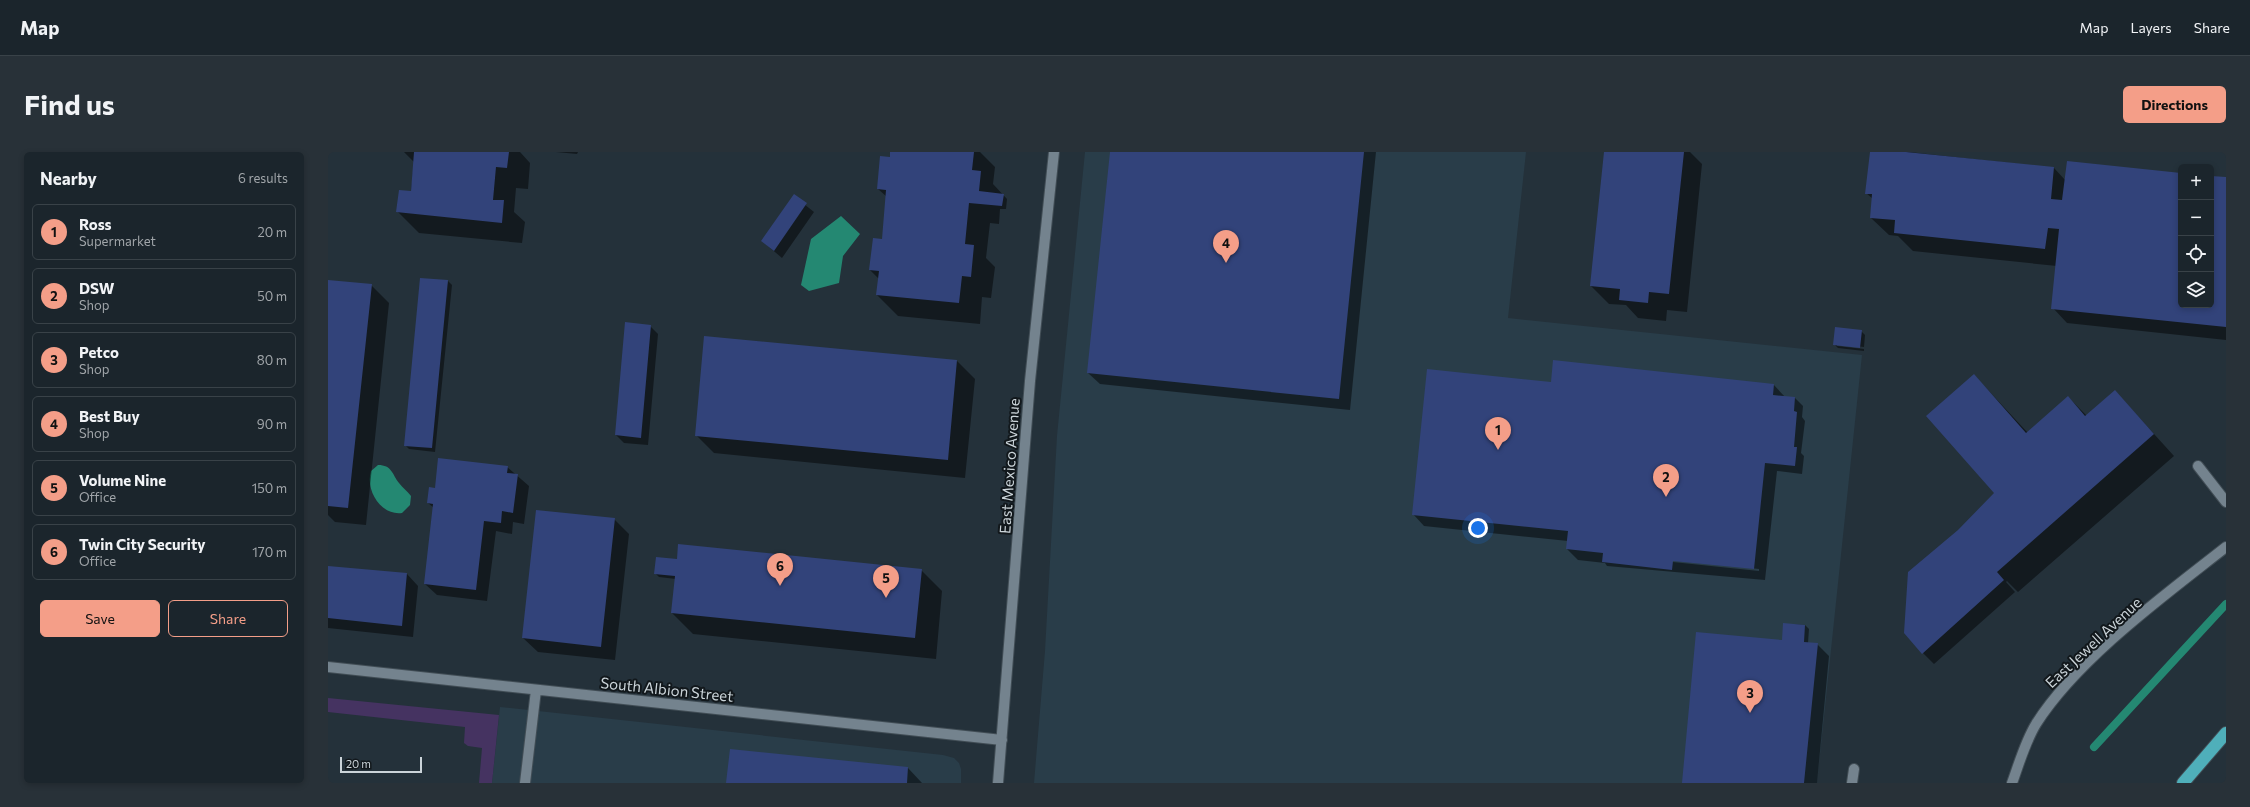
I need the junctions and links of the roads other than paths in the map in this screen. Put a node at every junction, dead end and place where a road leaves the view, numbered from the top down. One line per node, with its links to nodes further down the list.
1 (1054, 152): 8 (street, East Mexico Avenue)
2 (2198, 466): 3 (street)
3 (2226, 502)
4 (2226, 547): 13 (street, East Jewell Avenue)
5 (328, 667): 6 (street, South Albion Street)
6 (536, 690): 8 (street, South Albion Street); 10 (street)
7 (2226, 733): 14 (highway)
8 (1002, 740): 11 (street, East Mexico Avenue)
9 (1854, 769): 12 (street)
10 (525, 783)
11 (998, 783)
12 (1852, 783)
13 (2012, 783)
14 (2183, 783)

